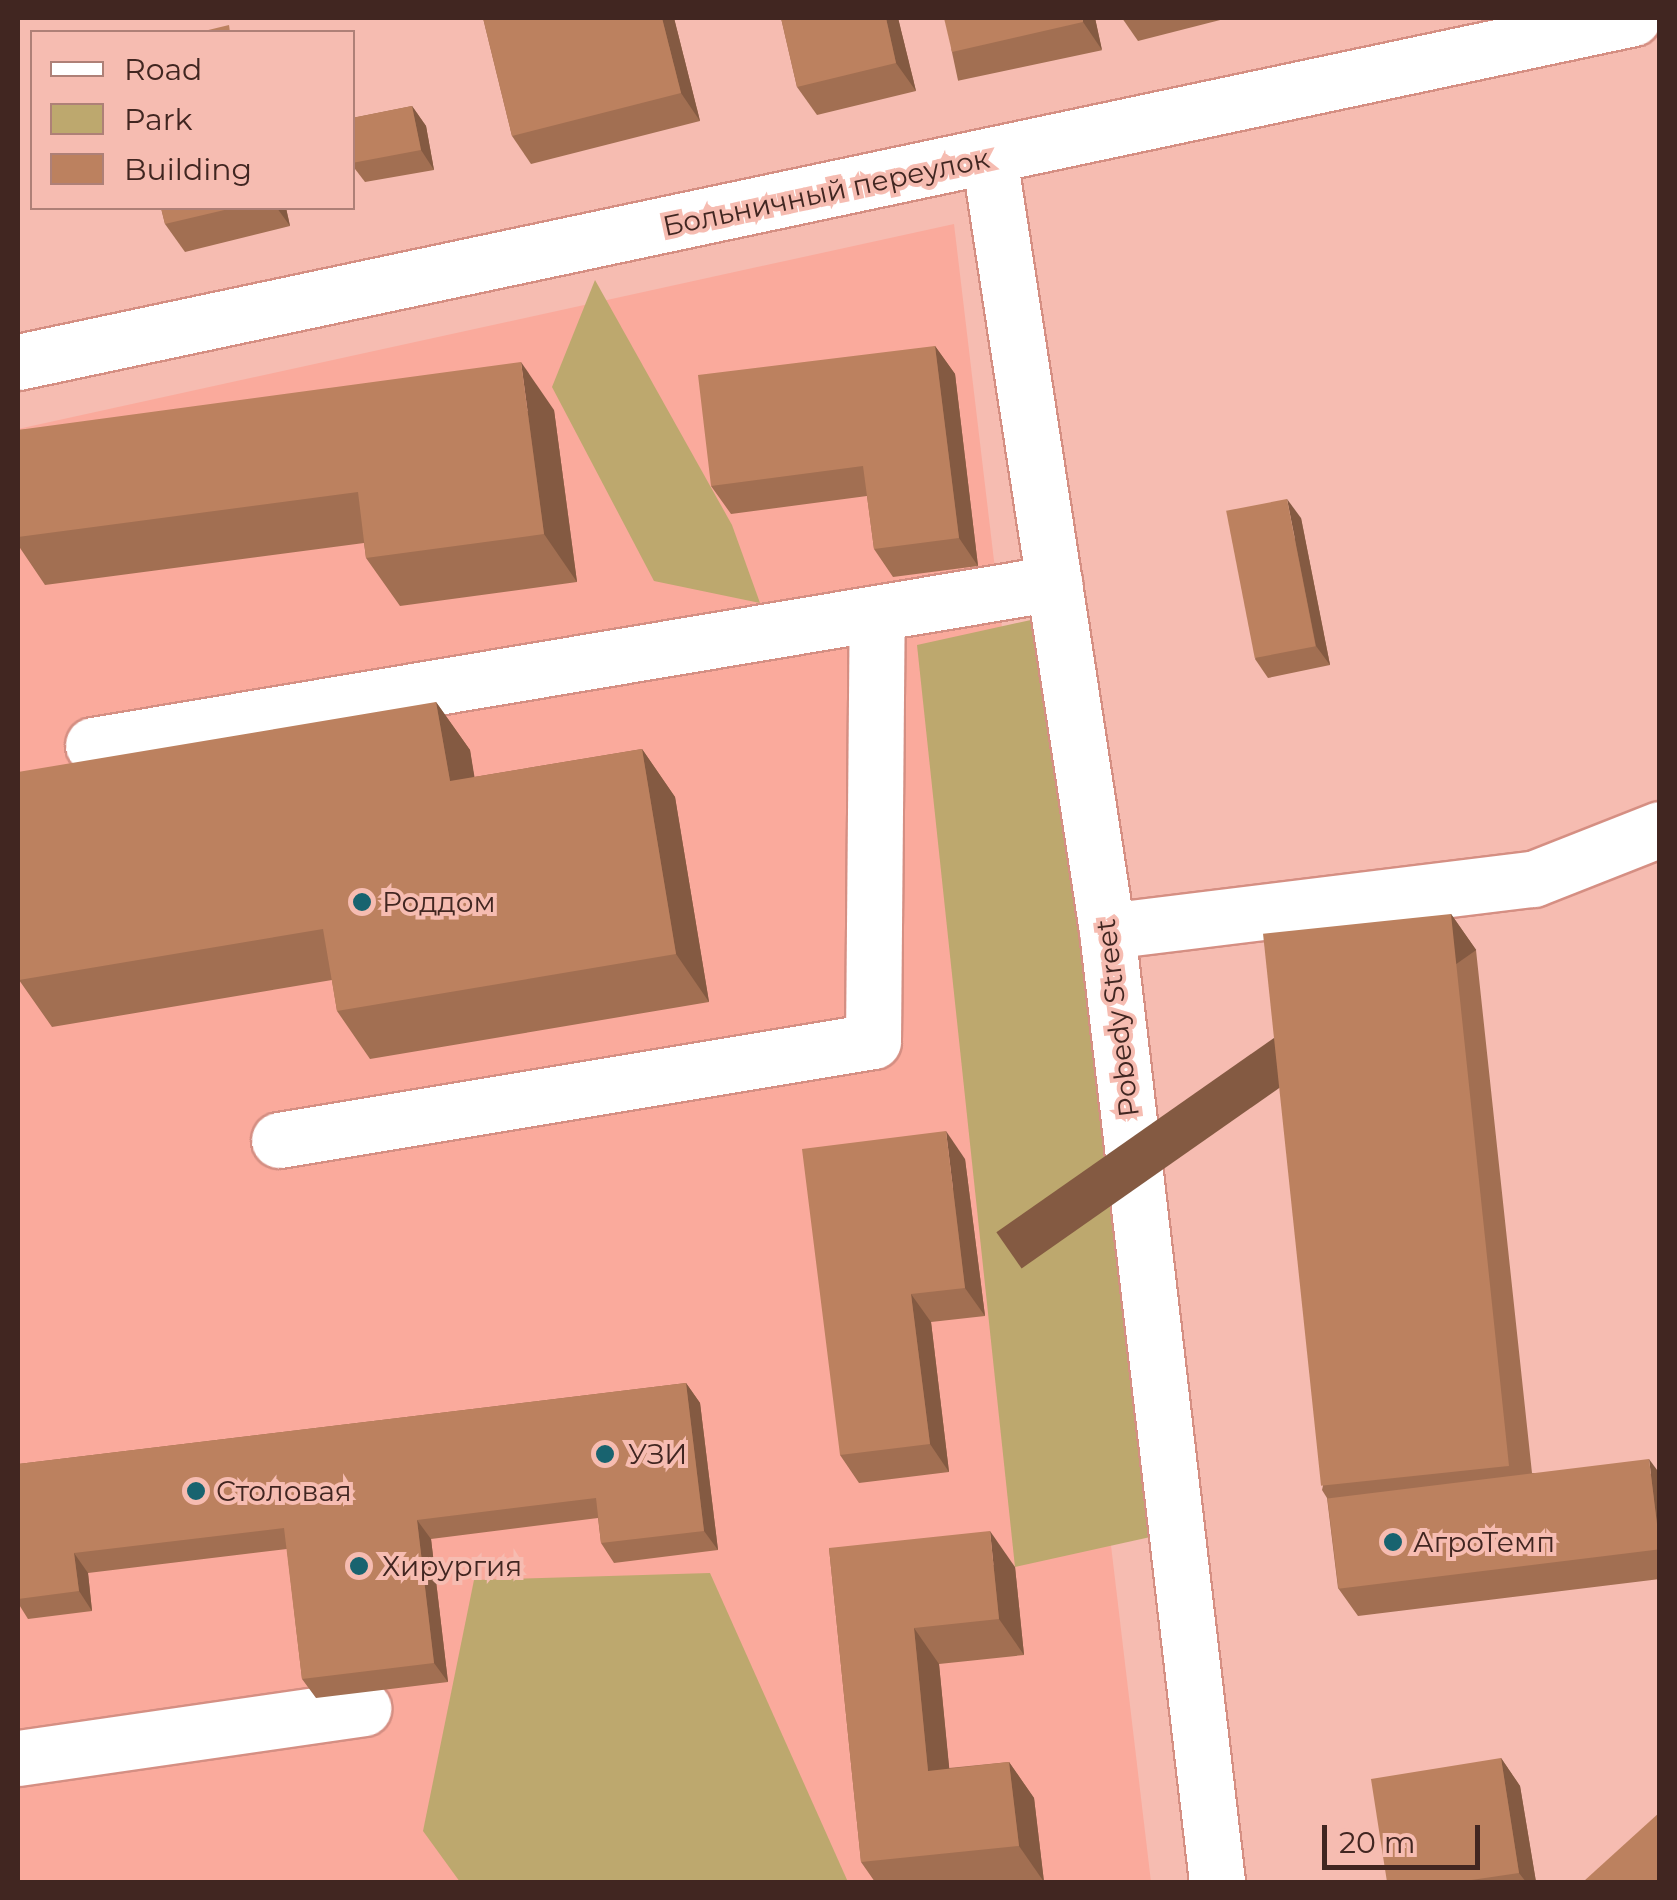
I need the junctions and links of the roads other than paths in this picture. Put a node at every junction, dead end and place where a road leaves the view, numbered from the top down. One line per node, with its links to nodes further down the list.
1 (1634, 18): 2 (street, Больничный переулок)
2 (989, 158): 3 (street, Больничный переулок); 4 (street, Pobedy Street)
3 (18, 362)
4 (1054, 583): 5 (street); 8 (street, Pobedy Street)
5 (877, 613): 6 (street); 9 (street)
6 (93, 745)
7 (1660, 830): 8 (street)
8 (1107, 931): 12 (street, Pobedy Street)
9 (279, 1140)
10 (363, 1708): 11 (street)
11 (18, 1758)
12 (1218, 1882)

